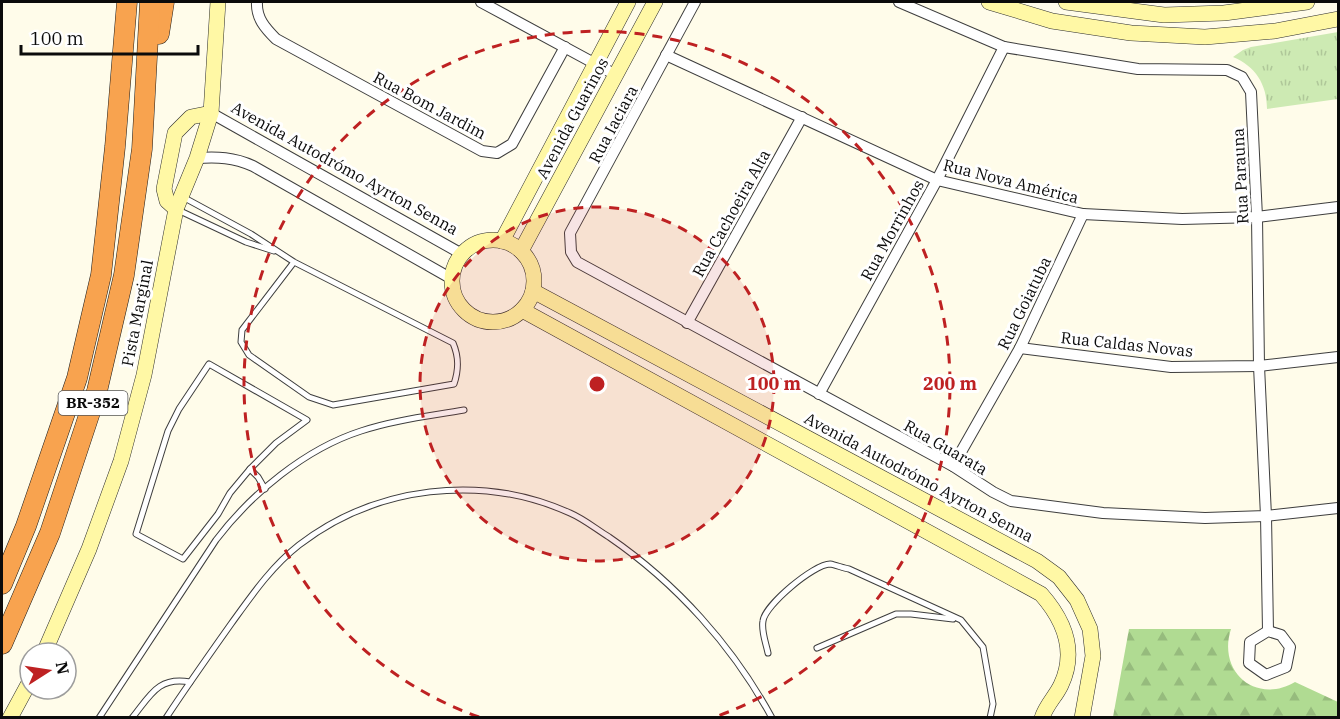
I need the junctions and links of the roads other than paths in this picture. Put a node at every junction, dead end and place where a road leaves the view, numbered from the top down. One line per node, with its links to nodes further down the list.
1 (120, 2): 23 (highway)
2 (127, 2): 23 (highway, BR-352)
3 (150, 2): 24 (highway, BR-352)
4 (164, 2): 24 (highway)
5 (218, 2): 21 (street, Pista Marginal)
6 (257, 2): 16 (street, Rua Bom Jardim)
7 (481, 2): 16 (street)
8 (628, 2): 19 (street, Avenida Guarinos)
9 (655, 2): 20 (street, Avenida Guarinos)
10 (695, 2): 18 (street, Rua Iaciara)
11 (899, 2): 17 (street, Rua Parauna)
12 (989, 2): 15 (street)
13 (1066, 2): 14 (street)
14 (1307, 2)
15 (1338, 19)
16 (565, 47): 19 (street)
17 (1004, 47): 26 (street, Rua Morrinhos); 30 (street, Rua Parauna)
18 (666, 55): 22 (street, Rua Nova América); 38 (street, Rua Iaciara)
19 (596, 64): 20 (street); 33 (street, Avenida Guarinos)
20 (616, 75): 35 (street, Avenida Guarinos)
21 (211, 113): 25 (street, Pista Marginal); 27 (street); 36 (street, Avenida Autodrómo Ayrton Senna)
22 (802, 117): 26 (street, Rua Nova América); 42 (street, Rua Cachoeira Alta)
23 (115, 147): 53 (highway, BR-352)
24 (142, 149): 57 (highway, BR-352)
25 (196, 158): 27 (street, Pista Marginal); 39 (street)
26 (937, 180): 29 (street, Rua Nova América); 46 (street, Rua Morrinhos)
27 (179, 203): 31 (lane); 32 (lane); 56 (street, Pista Marginal)
28 (1338, 207): 30 (street, Rua Nova América)
29 (1083, 214): 30 (street, Rua Nova América); 43 (street, Rua Goiatuba)
30 (1257, 217): 45 (street, Rua Parauna)
31 (231, 222): 32 (lane); 34 (lane)
32 (227, 234): 34 (lane)
33 (501, 241): 35 (street); 36 (street)
34 (275, 251): 37 (lane)
35 (521, 251): 40 (street)
36 (462, 254): 39 (street)
37 (294, 262): 37 (lane)
38 (577, 262): 42 (street, Rua Guarata)
39 (452, 279): 41 (street)
40 (532, 291): 41 (street); 69 (street, Avenida Autodrómo Ayrton Senna)
41 (522, 310): 68 (street)
42 (687, 323): 46 (street, Rua Guarata)
43 (1020, 348): 45 (street, Rua Caldas Novas); 48 (street, Rua Goiatuba)
44 (1338, 357): 45 (street, Rua Caldas Novas)
45 (1259, 366): 52 (street, Rua Parauna)
46 (819, 394): 48 (street, Rua Guarata)
47 (464, 410): 50 (lane)
48 (953, 466): 52 (street, Rua Guarata)
49 (250, 469): 49 (lane); 50 (lane)
50 (265, 489): 63 (lane)
51 (1338, 508): 52 (street, Rua Guarata)
52 (1266, 516): 55 (street, Rua Parauna)
53 (2, 584)
54 (960, 620): 58 (lane); 59 (lane); 67 (lane)
55 (1268, 631): 55 (street)
56 (49, 641)
57 (2, 644)
58 (817, 648)
59 (768, 653)
60 (190, 682): 64 (lane); 65 (lane); 66 (lane)
61 (19, 701): 62 (street)
62 (10, 717)
63 (99, 717)
64 (132, 717)
65 (166, 717)
66 (772, 717)
67 (990, 717)
68 (1042, 717)
69 (1082, 717)

